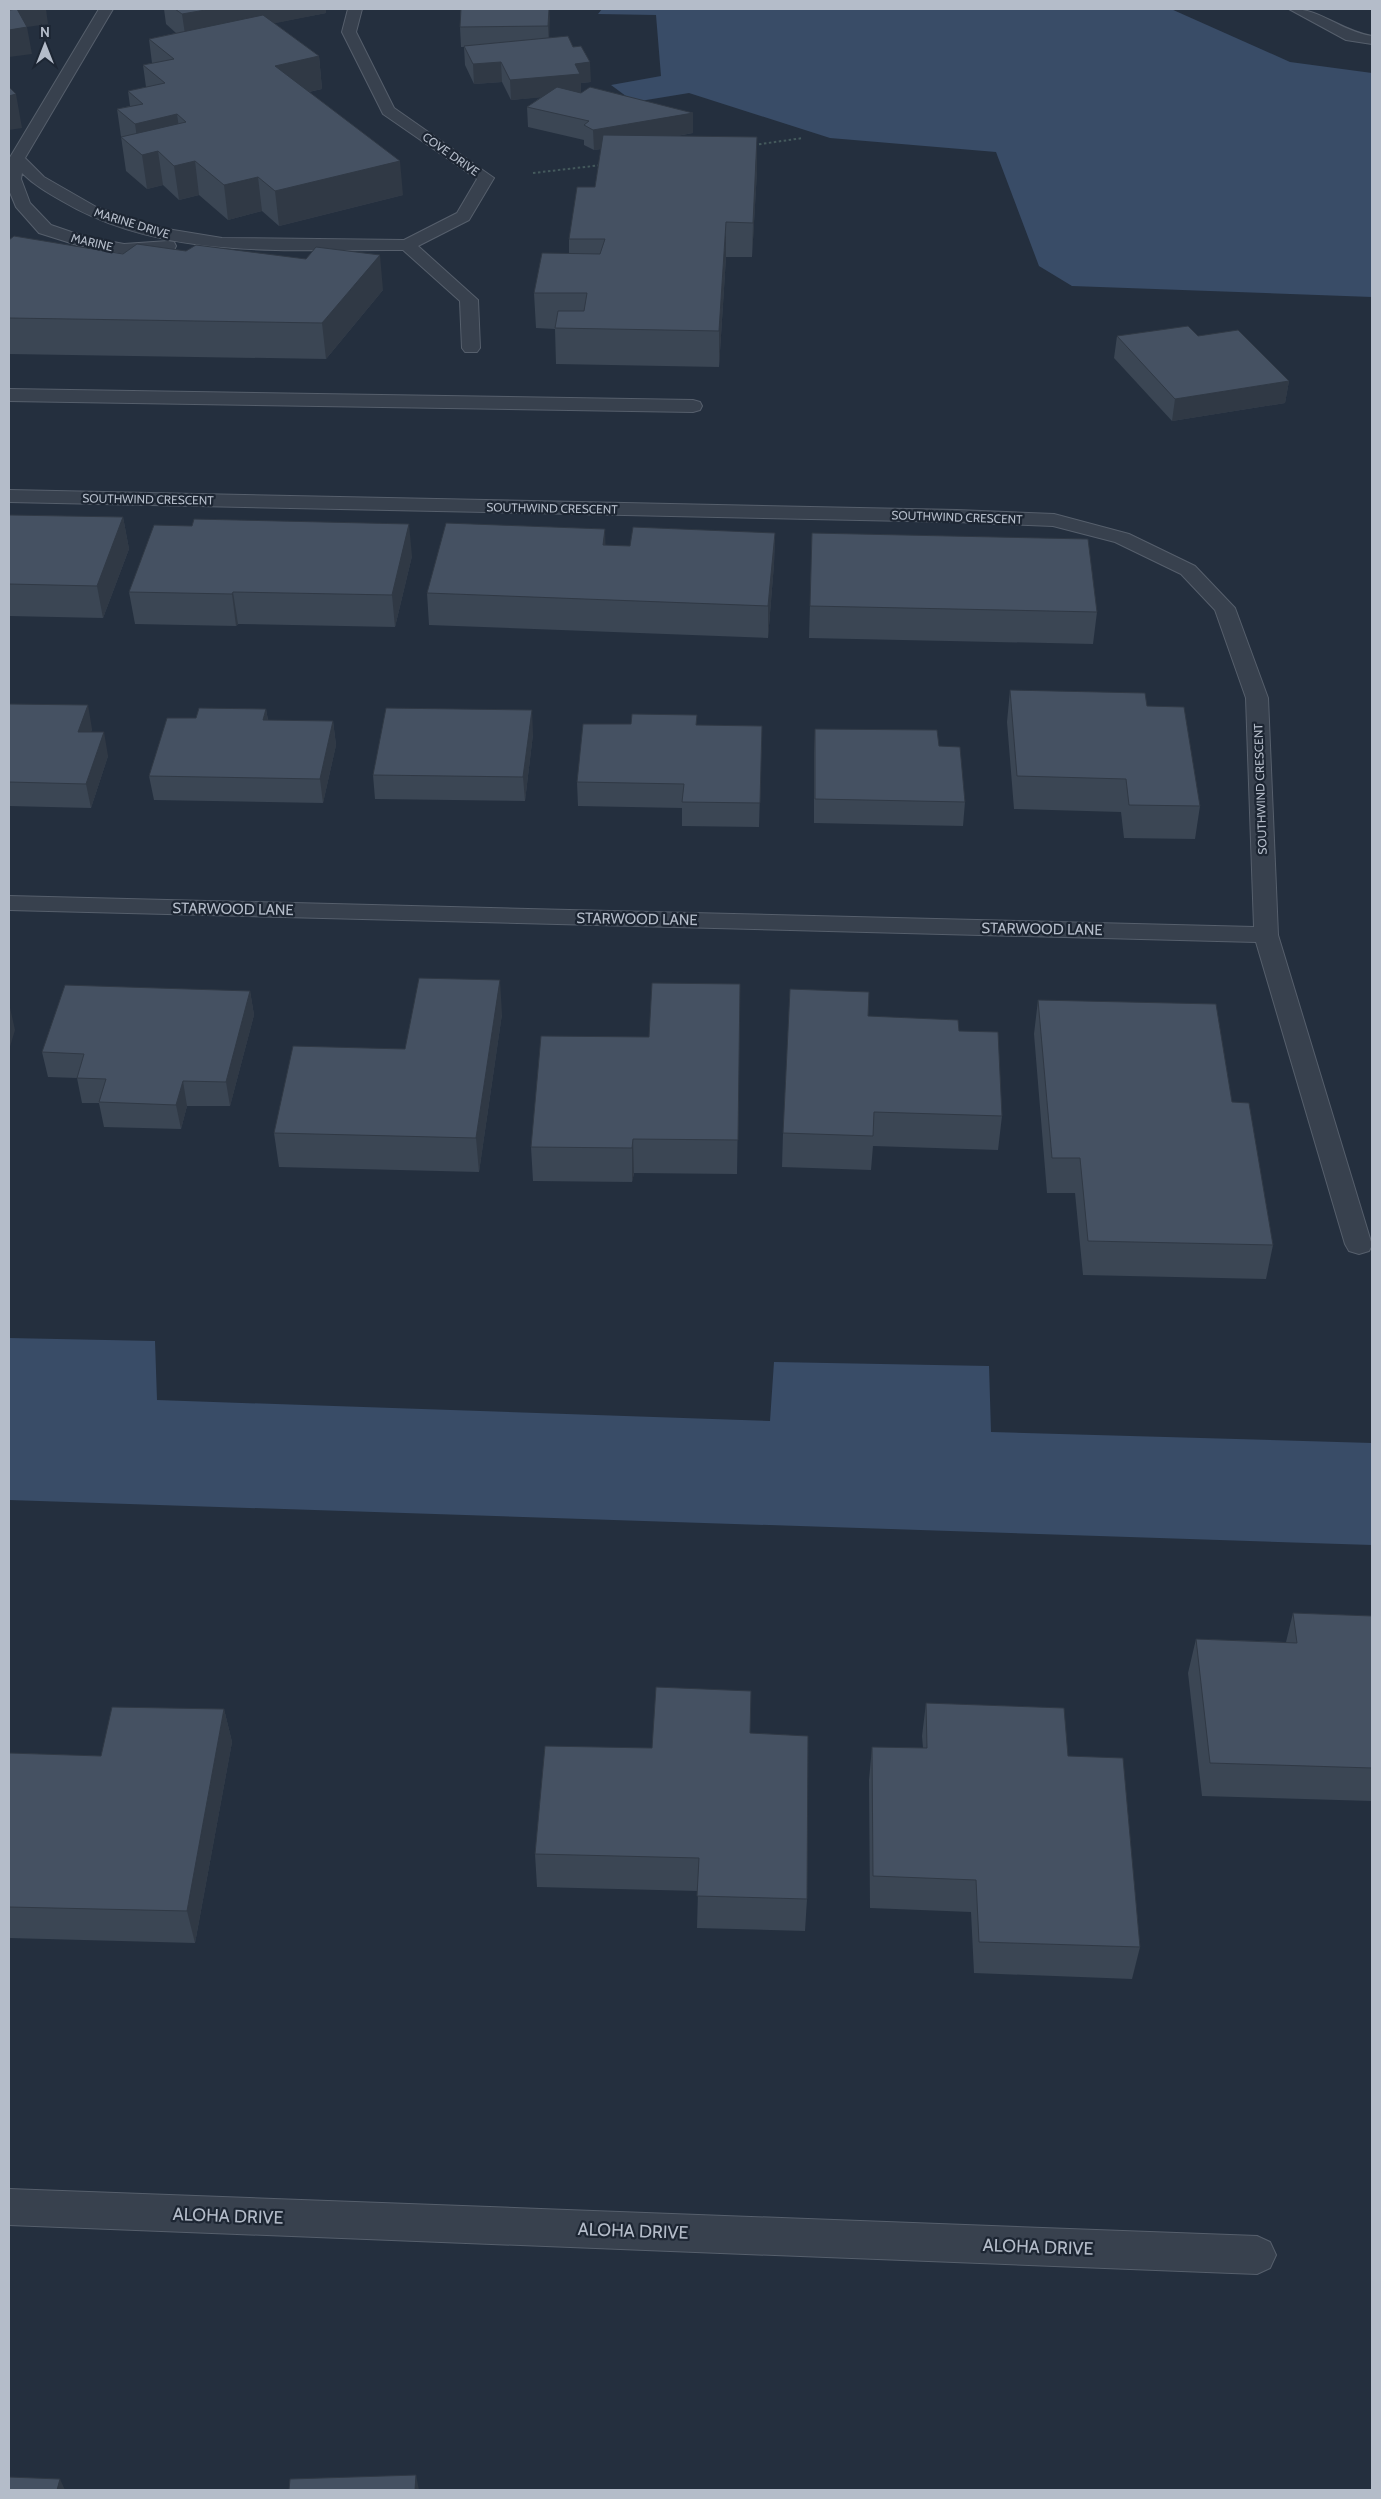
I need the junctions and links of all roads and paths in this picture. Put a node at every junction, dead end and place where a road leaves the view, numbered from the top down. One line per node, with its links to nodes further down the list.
1 (106, 9): 7 (street)
2 (356, 9): 9 (street, COVE DRIVE)
3 (1296, 9): 4 (street)
4 (1372, 40)
5 (803, 138): 6 (path)
6 (746, 146)
7 (17, 159): 10 (street, MARINE DRIVE); 10 (street, MARINE)
8 (603, 165): 9 (path)
9 (486, 178): 11 (street, COVE DRIVE)
10 (222, 243): 11 (street, MARINE DRIVE)
11 (407, 244): 12 (street)
12 (471, 348)
13 (9, 395): 14 (street)
14 (693, 406)
15 (9, 496): 17 (street, SOUTHWIND CRESCENT)
16 (9, 903): 17 (street, STARWOOD LANE)
17 (1266, 935): 18 (street, SOUTHWIND CRESCENT)
18 (1359, 1244)
19 (9, 2207): 20 (street, ALOHA DRIVE)
20 (1257, 2255)

